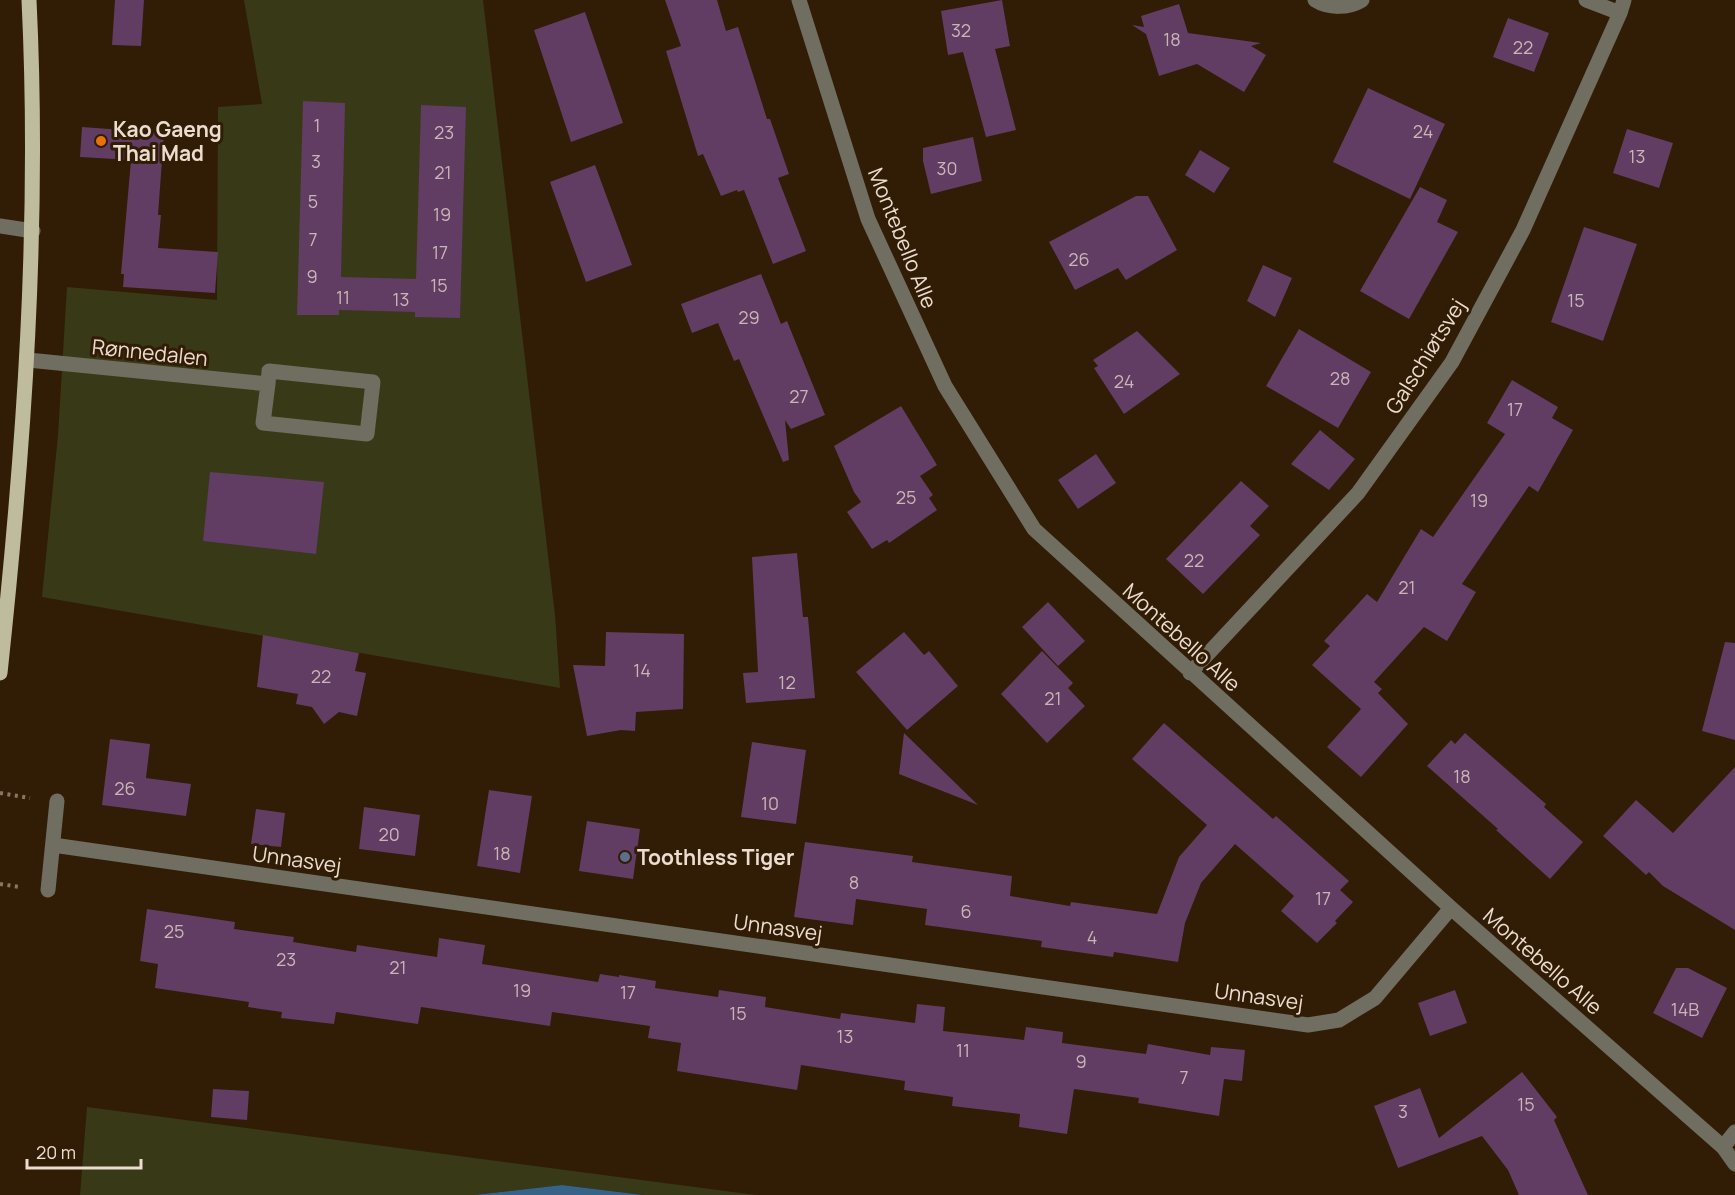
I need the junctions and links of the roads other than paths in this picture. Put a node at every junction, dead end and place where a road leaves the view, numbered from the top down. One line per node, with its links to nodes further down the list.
1 (29, 0): 8 (main road)
2 (799, 0): 12 (street, Montebello Alle)
3 (1315, 0): 4 (street)
4 (1362, 0)
5 (1586, 0): 6 (street, Galschiøtsvej)
6 (1622, 7): 12 (street, Galschiøtsvej)
7 (0, 226): 8 (street)
8 (33, 231): 9 (main road)
9 (28, 360): 10 (street, Rønnedalen); 11 (main road)
10 (268, 384): 10 (street)
11 (0, 673)
12 (1190, 673): 16 (street, Montebello Alle)
13 (57, 801): 14 (street)
14 (53, 845): 15 (street); 16 (street, Unnasvej)
15 (48, 890)
16 (1451, 908): 18 (street, Montebello Alle)
17 (1735, 1132): 18 (street)
18 (1723, 1147): 19 (street, Montebello Alle)
19 (1735, 1164)

